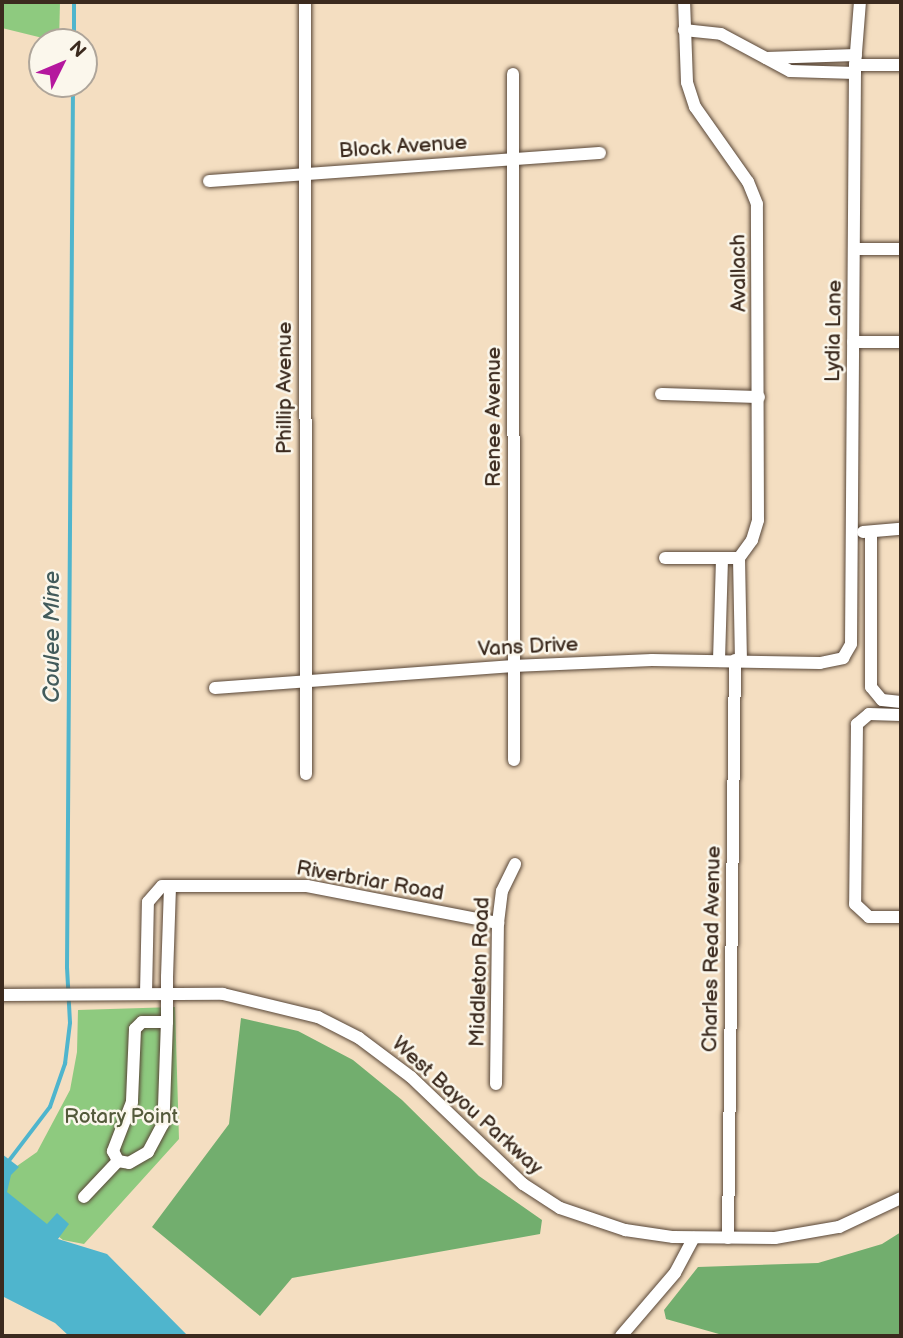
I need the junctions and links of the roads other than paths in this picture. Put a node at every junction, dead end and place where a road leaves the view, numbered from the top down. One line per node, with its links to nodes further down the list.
1 (305, 2): 10 (street, Phillip Avenue)
2 (684, 2): 4 (street, Avallach)
3 (861, 2): 5 (street, Lydia Lane)
4 (684, 30): 5 (street); 17 (street, Avallach)
5 (855, 64): 6 (street); 12 (street, Lydia Lane)
6 (901, 65)
7 (513, 74): 9 (street, Renee Avenue)
8 (600, 153): 9 (street, Block Avenue)
9 (513, 159): 10 (street, Block Avenue); 27 (street, Renee Avenue)
10 (305, 173): 11 (street, Block Avenue); 28 (street, Phillip Avenue)
11 (209, 181)
12 (853, 249): 13 (street); 14 (street, Lydia Lane)
13 (901, 249)
14 (853, 342): 15 (street); 19 (street, Lydia Lane)
15 (901, 342)
16 (661, 394): 17 (street)
17 (760, 397): 22 (street, Avallach)
18 (901, 529): 20 (street)
19 (852, 531): 20 (street); 24 (street, Lydia Lane)
20 (871, 532): 30 (street)
21 (664, 558): 23 (street)
22 (739, 558): 23 (street); 26 (street, Avallach)
23 (722, 560): 25 (street)
24 (843, 658): 26 (street, Vans Drive)
25 (719, 660): 26 (street, Vans Drive); 27 (street, Vans Drive)
26 (738, 660): 47 (street, Charles Read Avenue)
27 (513, 666): 28 (street, Vans Drive); 32 (street, Renee Avenue)
28 (305, 682): 29 (street, Vans Drive); 33 (street, Phillip Avenue)
29 (215, 688)
30 (901, 702)
31 (901, 715): 36 (street)
32 (514, 760)
33 (306, 774)
34 (515, 864): 37 (street, Middleton Road)
35 (170, 886): 37 (street, Riverbriar Road); 38 (street); 39 (street, Riverbriar Road)
36 (901, 917)
37 (498, 923): 42 (street, Middleton Road)
38 (167, 993): 39 (street, West Bayou Parkway); 41 (street); 46 (street, West Bayou Parkway)
39 (146, 994): 40 (street, West Bayou Parkway)
40 (2, 995)
41 (167, 1022): 43 (street); 43 (street)
42 (496, 1084)
43 (118, 1161): 44 (street)
44 (85, 1197)
45 (901, 1198): 47 (street, West Bayou Parkway)
46 (694, 1238): 47 (street, West Bayou Parkway); 48 (street)
47 (729, 1238)
48 (621, 1336)

